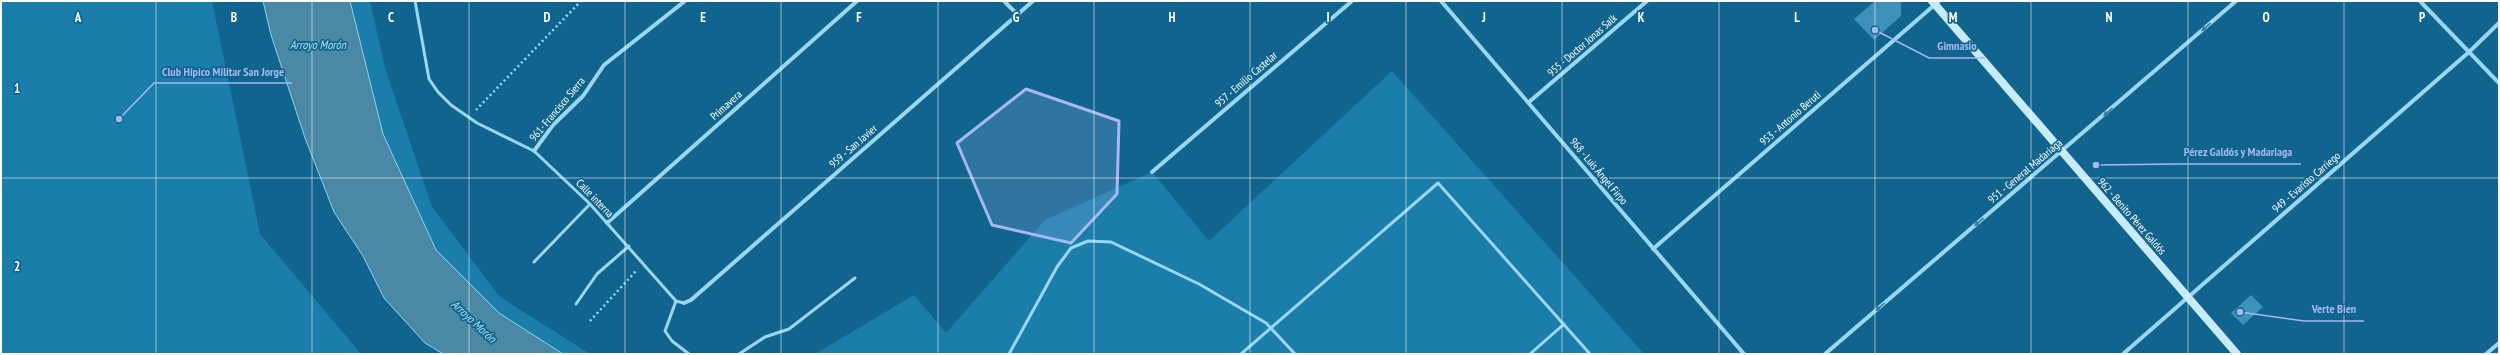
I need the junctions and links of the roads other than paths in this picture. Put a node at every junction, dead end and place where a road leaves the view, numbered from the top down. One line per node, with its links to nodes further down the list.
1 (415, 1): 17 (lane, Calle interna)
2 (685, 1): 17 (street, 961- Francisco Sierra)
3 (857, 1): 21 (street, Primavera)
4 (1004, 1): 12 (street)
5 (1033, 1): 12 (street, 959 - San Javier)
6 (1352, 1): 19 (street, 957 - Emilio Castelar)
7 (1441, 1): 16 (street, 968 - Luis Ángel Firpo)
8 (1647, 1): 16 (street, 955 - Doctor Jonas Salk)
9 (2236, 1): 18 (street, 951 - General Madariaga, one-way to 18)
10 (2420, 1): 14 (street)
11 (1935, 2): 18 (main road, 962 - Benito Pérez Galdós); 23 (street, 953 - Antonio Beruti)
12 (1017, 14): 28 (street, 959 - San Javier)
13 (2499, 22): 14 (street, 949 - Evaristo Carriego)
14 (2469, 52): 15 (street); 26 (street, 949 - Evaristo Carriego)
15 (2499, 83)
16 (1529, 102): 23 (street, 968 - Luis Ángel Firpo)
17 (534, 151): 20 (lane, Calle interna)
18 (2062, 152): 26 (main road, 962 - Benito Pérez Galdós); 41 (street, 951 - General Madariaga, one-way to 41)
19 (1152, 172)
20 (590, 204): 21 (lane, Calle interna); 24 (lane)
21 (607, 223): 22 (lane, Calle interna)
22 (629, 246): 27 (lane, Calle interna); 29 (lane)
23 (1653, 248): 40 (street, 968 - Luis Ángel Firpo)
24 (534, 262)
25 (855, 278): 34 (lane)
26 (2188, 296): 42 (street, 949 - Evaristo Carriego); 43 (main road, 962 - Benito Pérez Galdós)
27 (676, 301): 28 (lane); 33 (lane)
28 (684, 303)
29 (576, 304)
30 (1564, 324): 31 (lane); 38 (lane); 39 (lane)
31 (1272, 328): 35 (lane); 36 (lane); 37 (lane)
32 (2499, 343): 44 (street)
33 (690, 354)
34 (739, 354)
35 (1008, 354)
36 (1241, 354)
37 (1295, 354)
38 (1530, 354)
39 (1590, 354)
40 (1744, 354)
41 (1824, 354)
42 (2123, 354)
43 (2237, 354)
44 (2486, 354)

